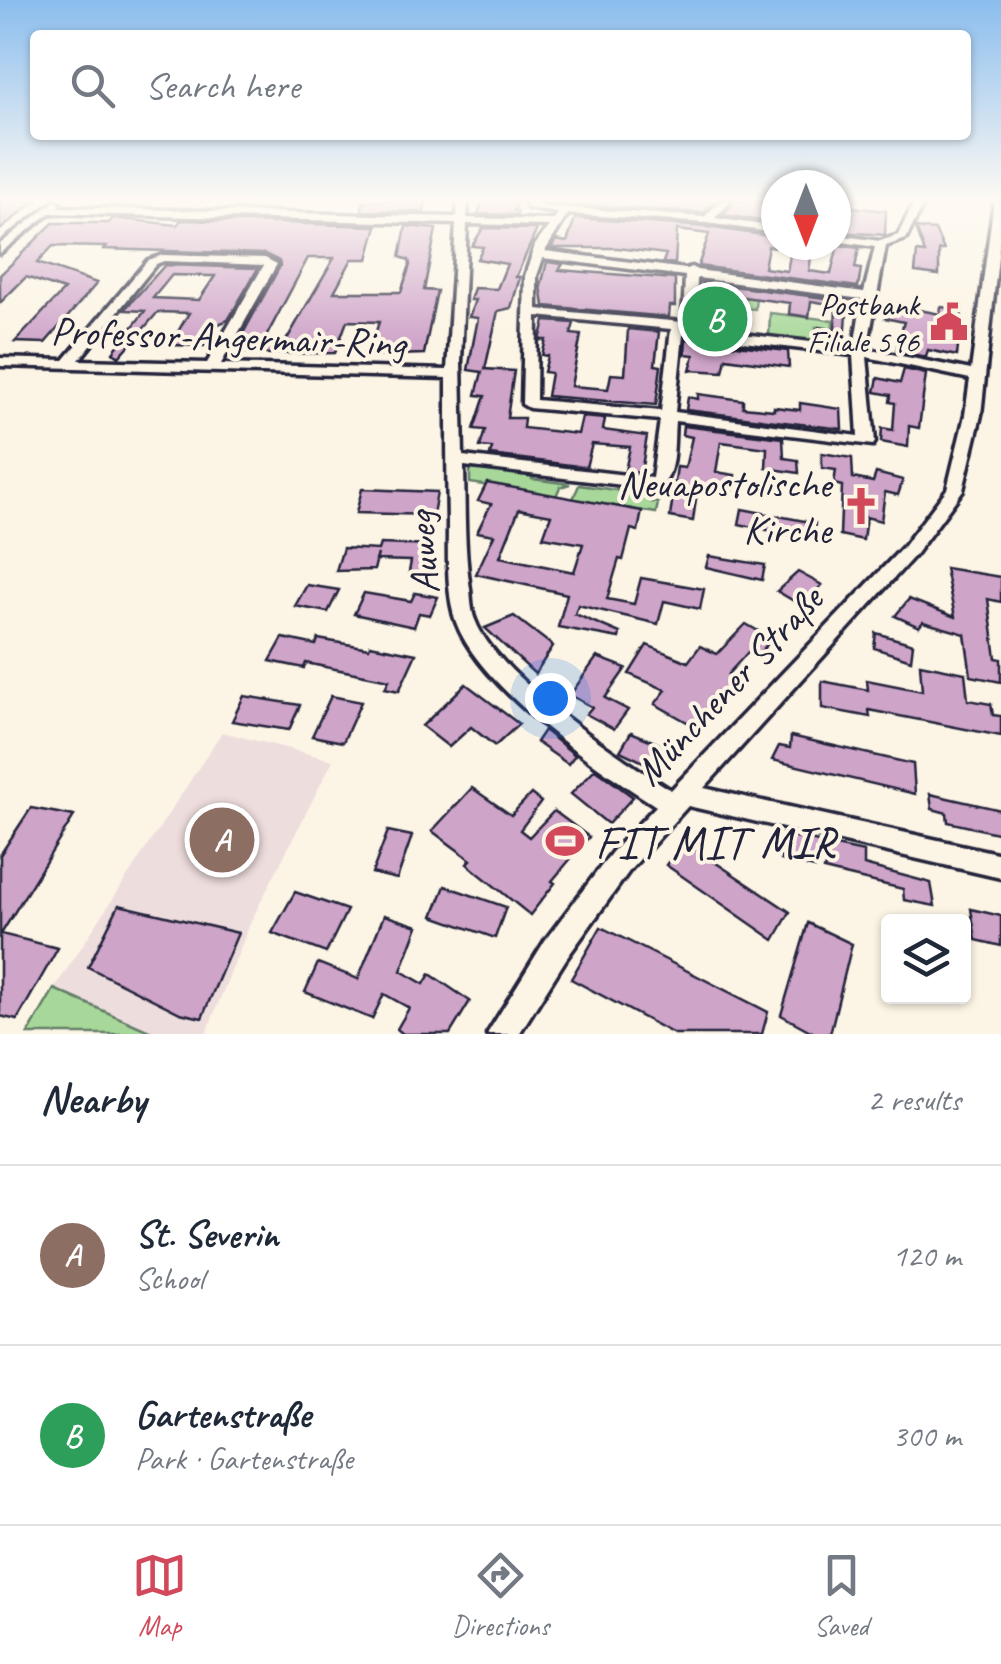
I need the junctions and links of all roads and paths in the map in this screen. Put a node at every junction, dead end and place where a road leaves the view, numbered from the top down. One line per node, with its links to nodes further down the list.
1 (462, 249): 15 (street, Auweg)
2 (541, 249): 5 (street)
3 (880, 249): 7 (street)
4 (997, 249): 9 (street, Münchener Straße)
5 (538, 254): 6 (street); 8 (street)
6 (691, 271): 7 (street); 10 (street)
7 (869, 296): 11 (street)
8 (530, 312): 10 (street); 17 (street)
9 (993, 326): 16 (street, Münchener Straße)
10 (678, 328): 11 (street); 17 (street)
11 (860, 352): 16 (street); 17 (street)
12 (0, 362): 13 (street, Professor-Angermair-Ring)
13 (68, 364): 14 (street, Professor-Angermair-Ring); 14 (street)
14 (212, 367): 15 (street, Professor-Angermair-Ring)
15 (454, 374): 18 (street, Auweg)
16 (978, 376): 19 (street, Münchener Straße)
17 (668, 416): 18 (street)
18 (456, 460): 19 (street, Auweg)
19 (677, 798): 20 (street); 21 (street, Münchener Straße)
20 (1001, 866)
21 (502, 1034)

